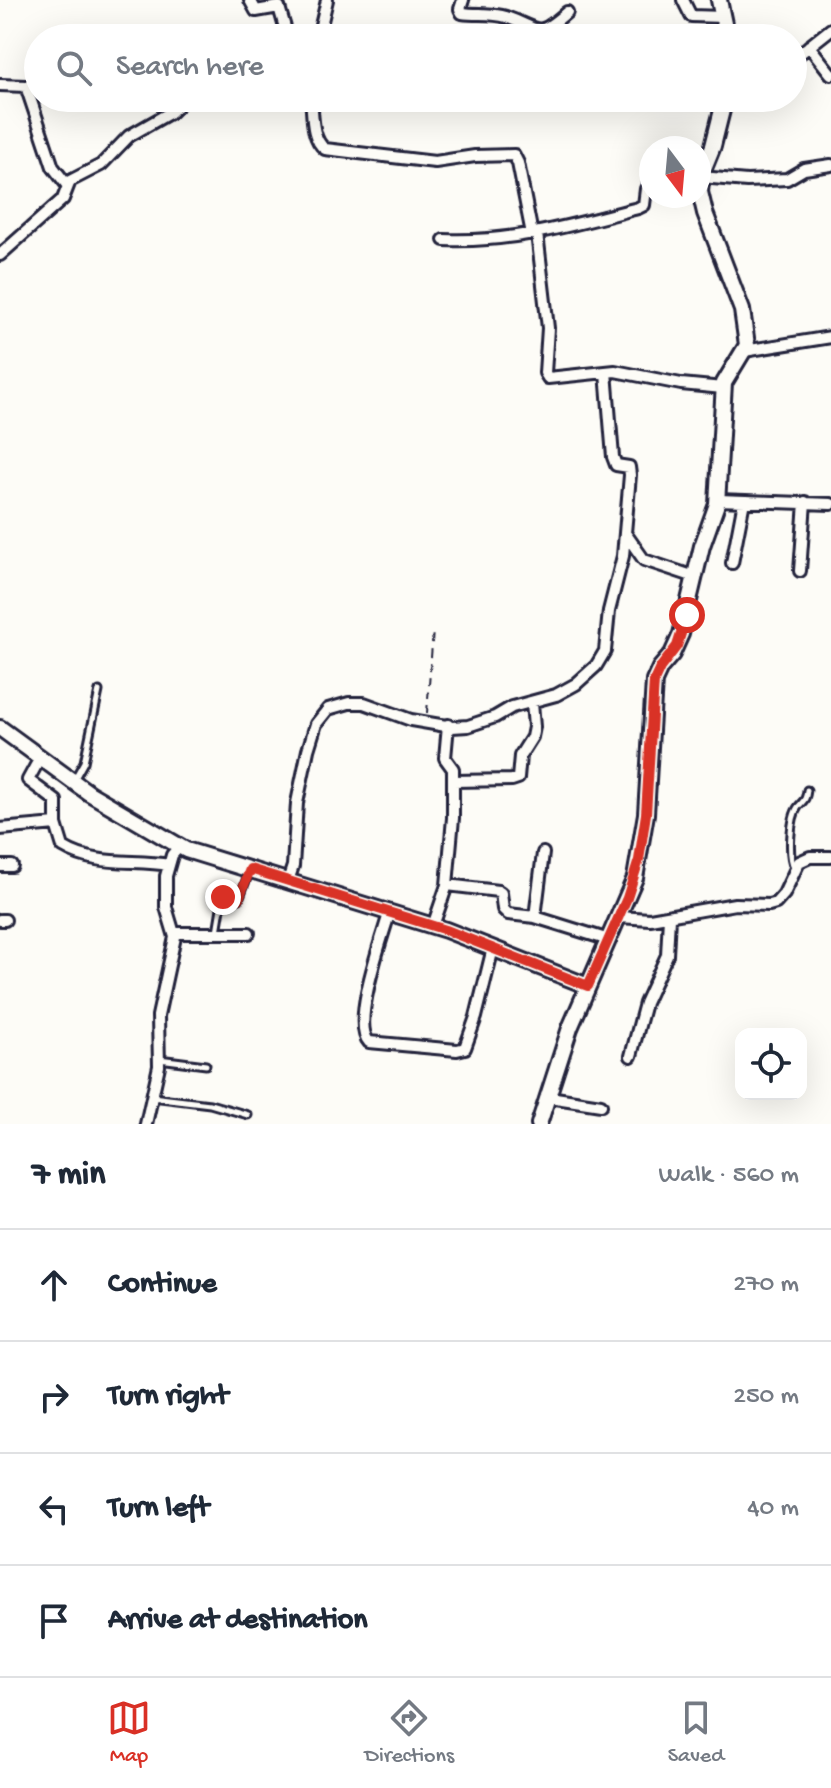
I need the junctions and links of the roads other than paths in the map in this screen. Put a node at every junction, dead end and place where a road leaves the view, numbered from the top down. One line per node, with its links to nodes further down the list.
1 (250, 0): 8 (street)
2 (327, 0): 9 (street)
3 (463, 0): 10 (street)
4 (683, 0): 7 (street)
5 (719, 0): 7 (street)
6 (567, 12): 11 (street)
7 (724, 17): 12 (street)
8 (284, 24)
9 (321, 24)
10 (520, 24)
11 (553, 24)
12 (725, 24)
13 (831, 29): 14 (street)
14 (809, 46): 15 (street)
15 (831, 74)
16 (0, 85): 17 (street)
17 (24, 86)
18 (35, 112): 25 (street)
19 (171, 112): 25 (street)
20 (313, 112): 28 (street)
21 (722, 112): 22 (street)
22 (711, 150)
23 (831, 165): 24 (street)
24 (711, 173)
25 (67, 185): 30 (street)
26 (639, 207): 28 (street)
27 (704, 208): 32 (street)
28 (534, 233): 29 (street); 33 (street)
29 (444, 240)
30 (0, 255)
31 (831, 337): 32 (street)
32 (744, 351): 34 (street)
33 (606, 372): 34 (street); 39 (street)
34 (723, 388): 35 (street)
35 (718, 500): 36 (street); 42 (street)
36 (744, 501): 37 (street); 40 (street)
37 (805, 502): 38 (street); 41 (street)
38 (831, 504)
39 (625, 533): 42 (street); 44 (street)
40 (732, 563)
41 (800, 571)
42 (695, 577): 62 (street)
43 (99, 691): 48 (lane)
44 (532, 703): 45 (street); 49 (street)
45 (448, 725): 49 (street); 58 (street)
46 (0, 728): 47 (street)
47 (36, 763): 48 (street); 51 (street)
48 (72, 781): 54 (street)
49 (453, 781): 59 (street)
50 (807, 790): 56 (lane)
51 (56, 824): 52 (street); 54 (street)
52 (0, 829)
53 (543, 853): 61 (street)
54 (172, 857): 57 (street); 65 (street)
55 (831, 857): 56 (street)
56 (794, 868): 63 (street)
57 (249, 874): 58 (street); 66 (lane)
58 (288, 881): 60 (street)
59 (447, 885): 61 (street); 64 (street)
60 (389, 914): 64 (street); 69 (street)
61 (535, 917): 68 (street)
62 (619, 917): 63 (street); 68 (street)
63 (669, 917): 71 (street)
64 (433, 926): 69 (street)
65 (174, 933): 66 (street); 72 (street)
66 (217, 933): 67 (street)
67 (249, 933)
68 (609, 940): 70 (street)
69 (493, 948): 70 (street)
70 (588, 986): 75 (street)
71 (631, 1056)
72 (159, 1059): 73 (lane); 74 (street)
73 (206, 1065)
74 (152, 1097): 77 (lane); 78 (street)
75 (549, 1097): 76 (street); 79 (street)
76 (601, 1105)
77 (248, 1115)
78 (146, 1124)
79 (539, 1124)

